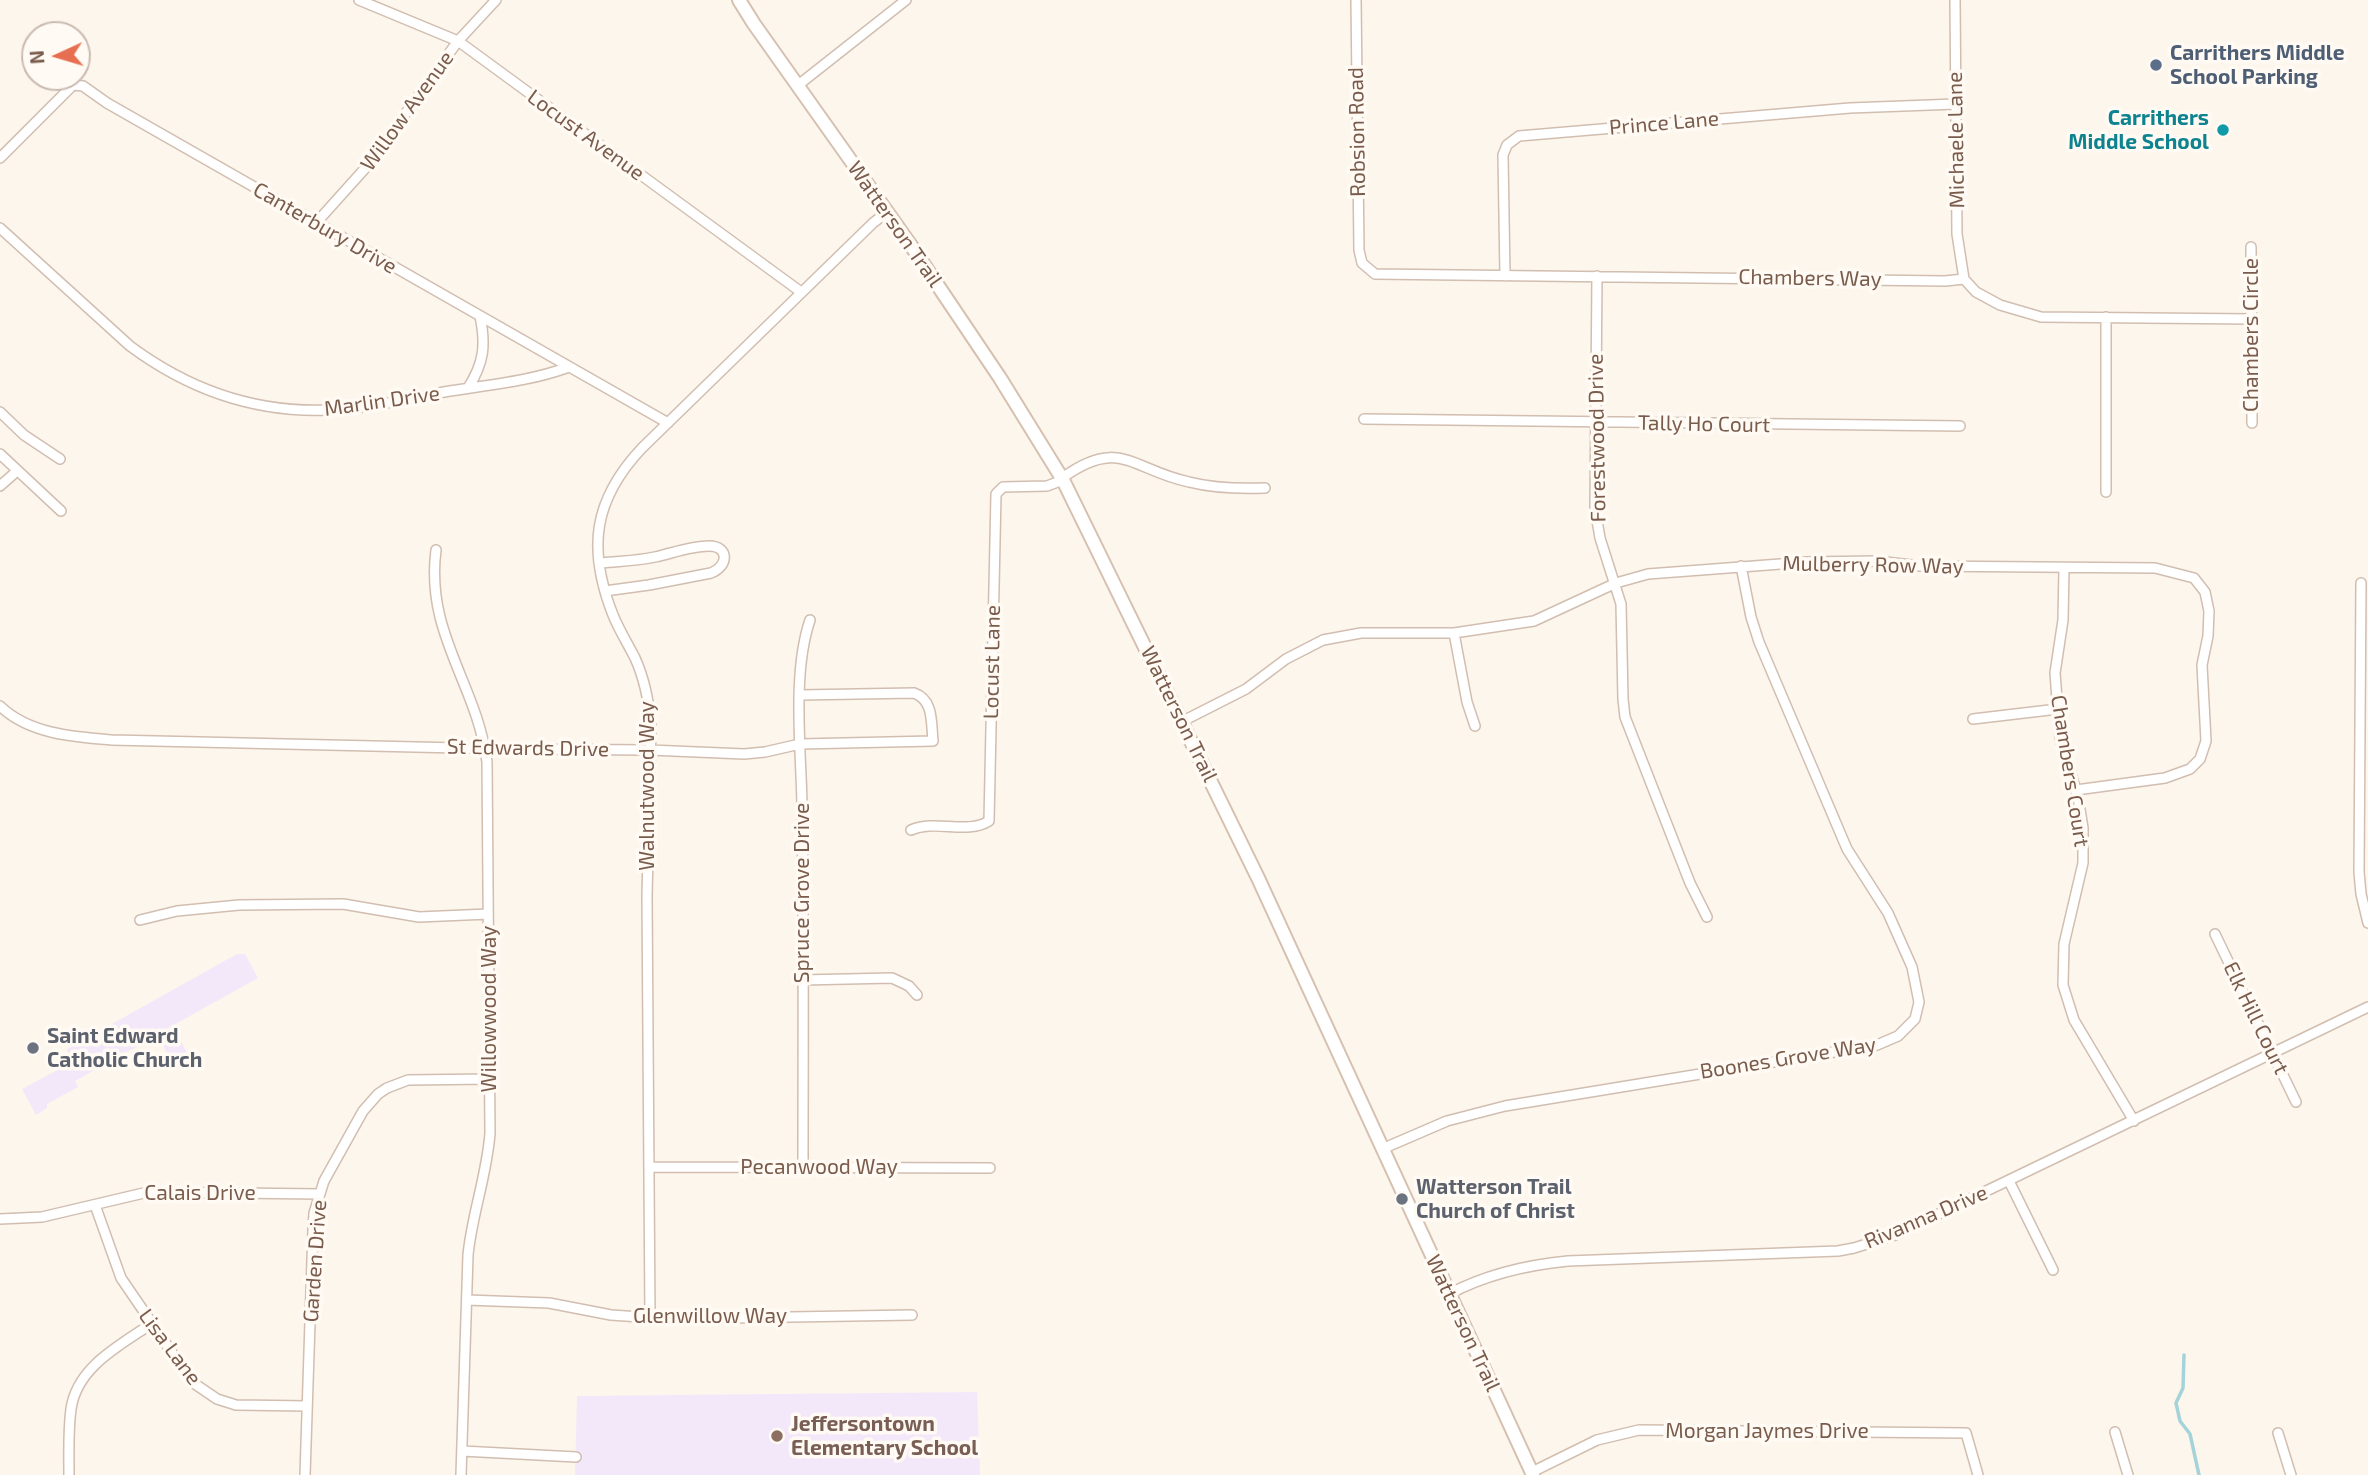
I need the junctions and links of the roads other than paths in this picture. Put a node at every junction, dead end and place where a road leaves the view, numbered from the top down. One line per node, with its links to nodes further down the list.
1 (359, 0): 7 (street, Locust Avenue)
2 (496, 0): 7 (street, Willow Avenue)
3 (739, 0): 8 (main road, Watterson Trail)
4 (906, 0): 8 (street)
5 (1356, 0): 15 (street, Robsion Road)
6 (1955, 0): 9 (street, Michaele Lane)
7 (458, 41): 12 (street, Willow Avenue); 19 (street, Locust Avenue)
8 (797, 86): 11 (main road, Watterson Trail)
9 (1956, 104): 16 (street, Prince Lane); 18 (street, Michaele Lane)
10 (0, 158): 12 (street, Canterbury Drive)
11 (887, 212): 19 (street, Walnutwood Way); 34 (main road, Watterson Trail)
12 (316, 223): 20 (street, Canterbury Drive)
13 (0, 229): 24 (street, Marlin Drive)
14 (2251, 247): 22 (street, Chambers Circle)
15 (1362, 263): 16 (street, Chambers Way)
16 (1506, 275): 17 (street, Chambers Way)
17 (1597, 276): 18 (street, Chambers Way); 28 (street, Forestwood Drive)
18 (1964, 279): 21 (street)
19 (801, 292): 27 (street, Walnutwood Way)
20 (480, 316): 23 (street, Canterbury Drive); 24 (street)
21 (2106, 317): 22 (street); 37 (street)
22 (2251, 319): 29 (street, Chambers Circle)
23 (569, 367): 24 (street, Marlin Drive); 27 (street, Canterbury Drive)
24 (468, 388)
25 (0, 412): 32 (street)
26 (1364, 419): 28 (street, Tally Ho Court)
27 (668, 423): 40 (street, Walnutwood Way)
28 (1595, 423): 30 (street, Tally Ho Court); 43 (street, Forestwood Drive)
29 (2252, 423)
30 (1960, 426)
31 (0, 454): 33 (street)
32 (60, 459)
33 (17, 471): 35 (street); 38 (street)
34 (1062, 479): 36 (street); 52 (main road, Watterson Trail); 58 (street, Locust Lane)
35 (0, 486)
36 (1265, 488)
37 (2106, 492)
38 (61, 511)
39 (436, 550): 55 (street, Willowwood Way)
40 (601, 563): 45 (street, Walnutwood Way); 45 (street)
41 (1741, 566): 42 (street, Mulberry Row Way); 43 (street, Mulberry Row Way); 71 (street, Boones Grove Way)
42 (2064, 568): 50 (street, Chambers Court); 57 (street, Mulberry Row Way)
43 (1616, 583): 47 (street, Mulberry Row Way); 60 (street, Forestwood Drive)
44 (2361, 583): 62 (street)
45 (605, 591): 56 (street, Walnutwood Way)
46 (810, 620): 48 (street, Spruce Grove Drive)
47 (1454, 633): 52 (street, Mulberry Row Way); 53 (street)
48 (800, 695): 54 (street, Spruce Grove Drive); 54 (street, St Edwards Drive)
49 (0, 706): 55 (street, St Edwards Drive)
50 (2058, 709): 51 (street); 57 (street, Chambers Court)
51 (1973, 719)
52 (1183, 721): 71 (main road, Watterson Trail)
53 (1475, 726)
54 (800, 744): 56 (street, St Edwards Drive); 64 (street, Spruce Grove Drive)
55 (485, 748): 56 (street, St Edwards Drive); 59 (street, Willowwood Way)
56 (650, 750): 72 (street, Walnutwood Way)
57 (2076, 790): 70 (street, Chambers Court)
58 (911, 830)
59 (488, 914): 61 (street); 68 (street, Willowwood Way)
60 (1707, 916)
61 (140, 920)
62 (2368, 923)
63 (2215, 934): 67 (street, Elk Hill Court)
64 (802, 979): 65 (street); 73 (street, Spruce Grove Drive)
65 (917, 995)
66 (2368, 1007): 67 (street, Rivanna Drive)
67 (2273, 1053): 69 (street, Elk Hill Court); 70 (street, Rivanna Drive)
68 (489, 1079): 76 (street, Garden Drive); 81 (street, Willowwood Way)
69 (2296, 1102)
70 (2134, 1121): 75 (street, Rivanna Drive)
71 (1382, 1149): 80 (main road, Watterson Trail)
72 (649, 1167): 73 (street, Pecanwood Way); 83 (street, Walnutwood Way)
73 (803, 1167): 74 (street, Pecanwood Way)
74 (990, 1168)
75 (2009, 1181): 79 (street); 80 (street, Rivanna Drive)
76 (320, 1194): 77 (street, Calais Drive); 85 (street, Garden Drive)
77 (95, 1205): 78 (street, Calais Drive); 84 (street, Lisa Lane)
78 (0, 1219)
79 (2053, 1270)
80 (1449, 1294): 90 (main road, Watterson Trail)
81 (467, 1300): 83 (street, Glenwillow Way); 88 (street, Willowwood Way)
82 (912, 1315): 83 (street, Glenwillow Way)
83 (650, 1318)
84 (151, 1324): 85 (street, Lisa Lane); 91 (street)
85 (307, 1406): 92 (street, Garden Drive)
86 (2115, 1432): 95 (street)
87 (2278, 1433): 96 (street)
88 (462, 1451): 89 (street); 93 (street, Willowwood Way)
89 (576, 1457)
90 (1533, 1473): 94 (street, Morgan Jaymes Drive)
91 (69, 1475)
92 (305, 1475)
93 (461, 1475)
94 (1978, 1475)
95 (2128, 1475)
96 (2291, 1475)

